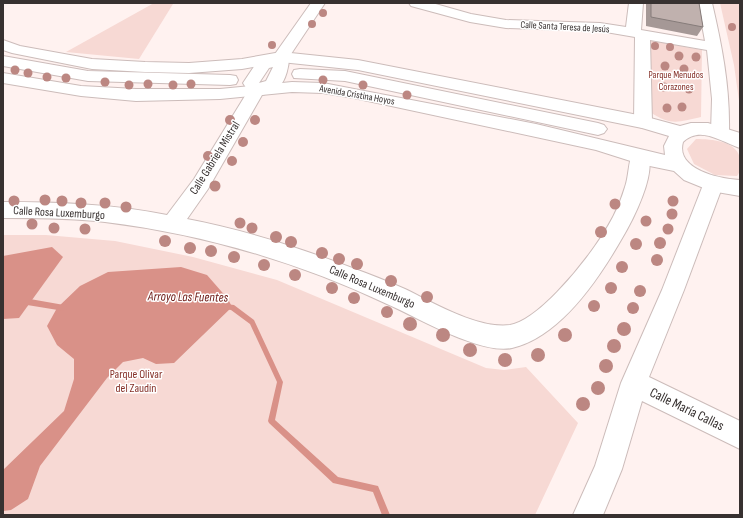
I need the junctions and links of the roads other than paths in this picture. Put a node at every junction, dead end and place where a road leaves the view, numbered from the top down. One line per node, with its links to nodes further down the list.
1 (318, 3): 8 (street)
2 (416, 3): 5 (street, Calle Santa Teresa de Jesús)
3 (636, 3): 5 (street)
4 (705, 3): 7 (street)
5 (638, 33): 7 (street, Calle Santa Teresa de Jesús); 14 (street)
6 (3, 45): 8 (street)
7 (715, 47): 16 (street)
8 (281, 58): 13 (street); 14 (street)
9 (3, 61): 12 (street)
10 (300, 74): 15 (street)
11 (3, 78): 13 (street, Avenida Cristina Hoyos)
12 (230, 80)
13 (256, 91): 19 (street, Avenida Cristina Hoyos); 24 (street, Calle Gabriela Mistral)
14 (643, 122): 17 (street)
15 (598, 129)
16 (720, 132): 17 (street); 18 (street)
17 (681, 133): 20 (street)
18 (740, 141)
19 (640, 157): 20 (street, Avenida Cristina Hoyos); 24 (street, Calle Rosa Luxemburgo)
20 (682, 166): 21 (street)
21 (713, 184): 22 (street); 25 (street)
22 (740, 188)
23 (3, 210): 24 (street, Calle Rosa Luxemburgo)
24 (172, 224)
25 (634, 383): 26 (street, Calle María Callas); 27 (street)
26 (740, 435)
27 (588, 515)

